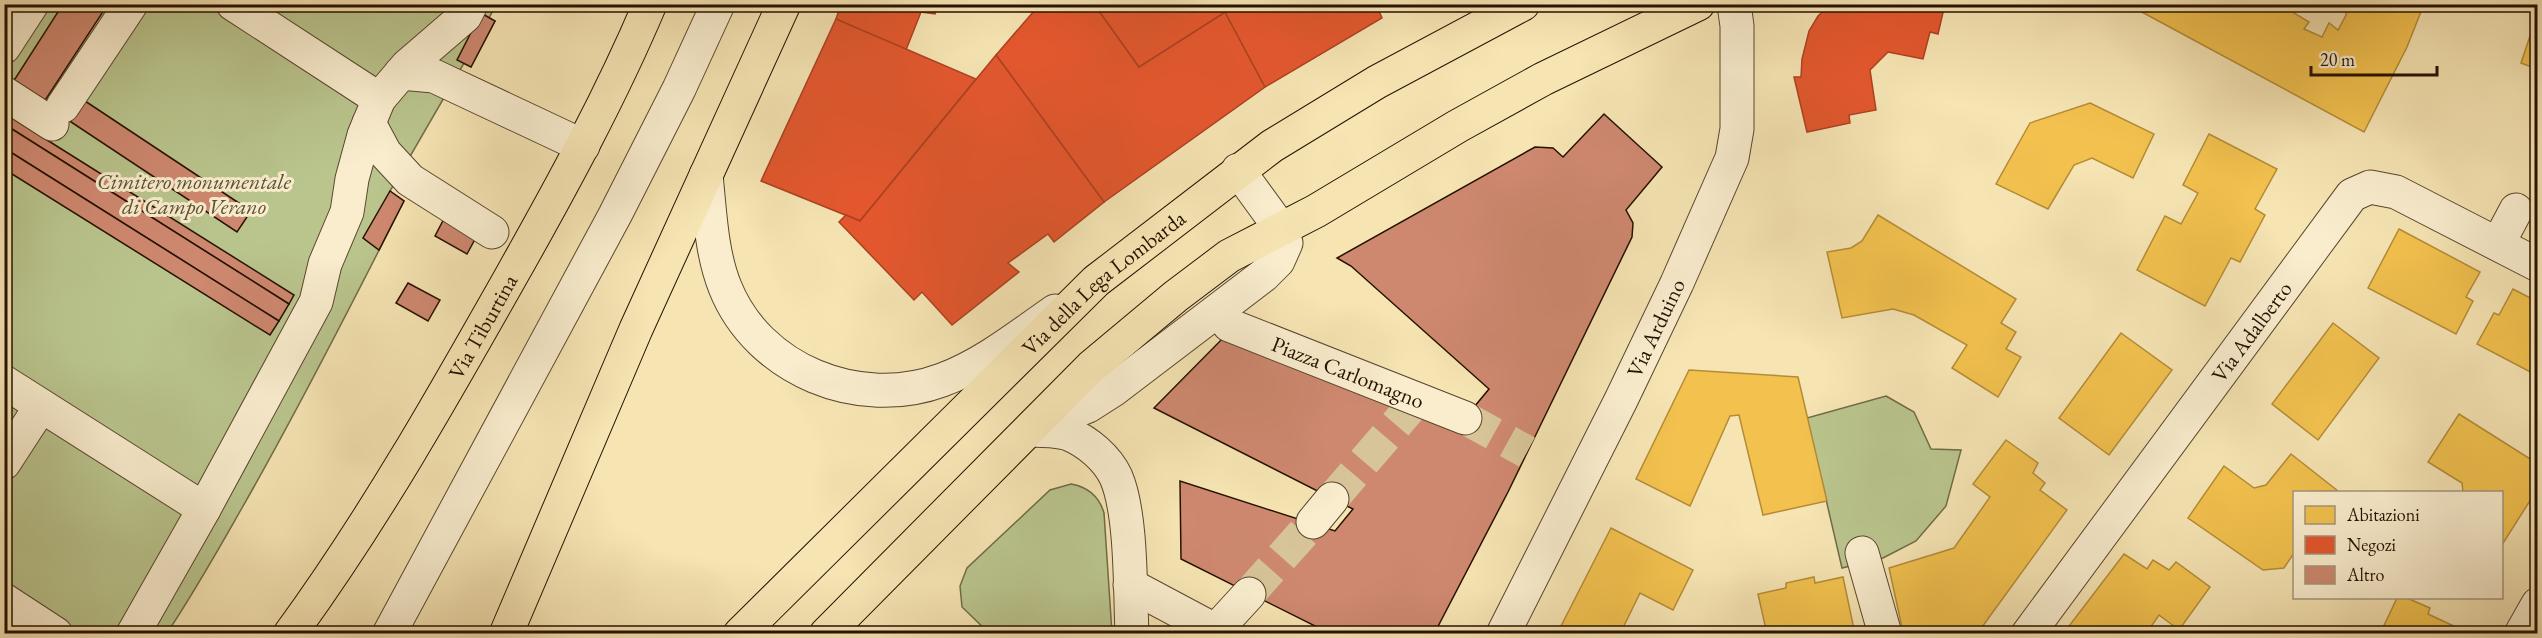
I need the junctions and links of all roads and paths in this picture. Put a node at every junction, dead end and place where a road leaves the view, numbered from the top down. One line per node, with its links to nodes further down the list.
1 (32, 4): 11 (street)
2 (131, 4): 13 (street)
3 (233, 4): 14 (street)
4 (471, 4): 12 (street)
5 (650, 4): 15 (main road, Via Tiburtina)
6 (718, 4): 40 (street)
7 (784, 4): 17 (main road)
8 (1523, 4): 16 (main road, Via della Lega Lombarda)
9 (1698, 4): 19 (main road)
10 (1734, 4): 45 (street, Via Arduino)
11 (4, 47)
12 (401, 73): 14 (street); 15 (street)
13 (4, 93)
14 (374, 111): 20 (street); 30 (street)
15 (583, 146): 39 (main road, Via Tiburtina)
16 (1238, 170): 19 (street); 23 (main road, Via della Lega Lombarda)
17 (706, 175): 23 (street); 41 (main road)
18 (2516, 210): 21 (street)
19 (1281, 229): 28 (main road)
20 (492, 232)
21 (2498, 244): 22 (street, Via Adalberto); 47 (street, Via Adalberto)
22 (2538, 265)
23 (1096, 281): 42 (main road, Via della Lega Lombarda)
24 (1229, 325): 27 (street, Piazza Carlomagno)
25 (4, 382): 26 (street)
26 (41, 406): 29 (street); 30 (street)
27 (1465, 417)
28 (1030, 430): 32 (street); 43 (main road)
29 (4, 464)
30 (204, 510): 38 (street)
31 (1862, 553): 46 (street)
32 (1130, 585): 36 (street); 44 (street)
33 (1249, 594): 36 (street)
34 (4, 600): 37 (street)
35 (2538, 604): 48 (street)
36 (1219, 632)
37 (56, 633)
38 (133, 633)
39 (290, 633)
40 (389, 633)
41 (506, 633)
42 (740, 633)
43 (826, 633)
44 (1132, 633)
45 (1503, 633)
46 (1885, 633)
47 (2028, 633)
48 (2521, 633)

